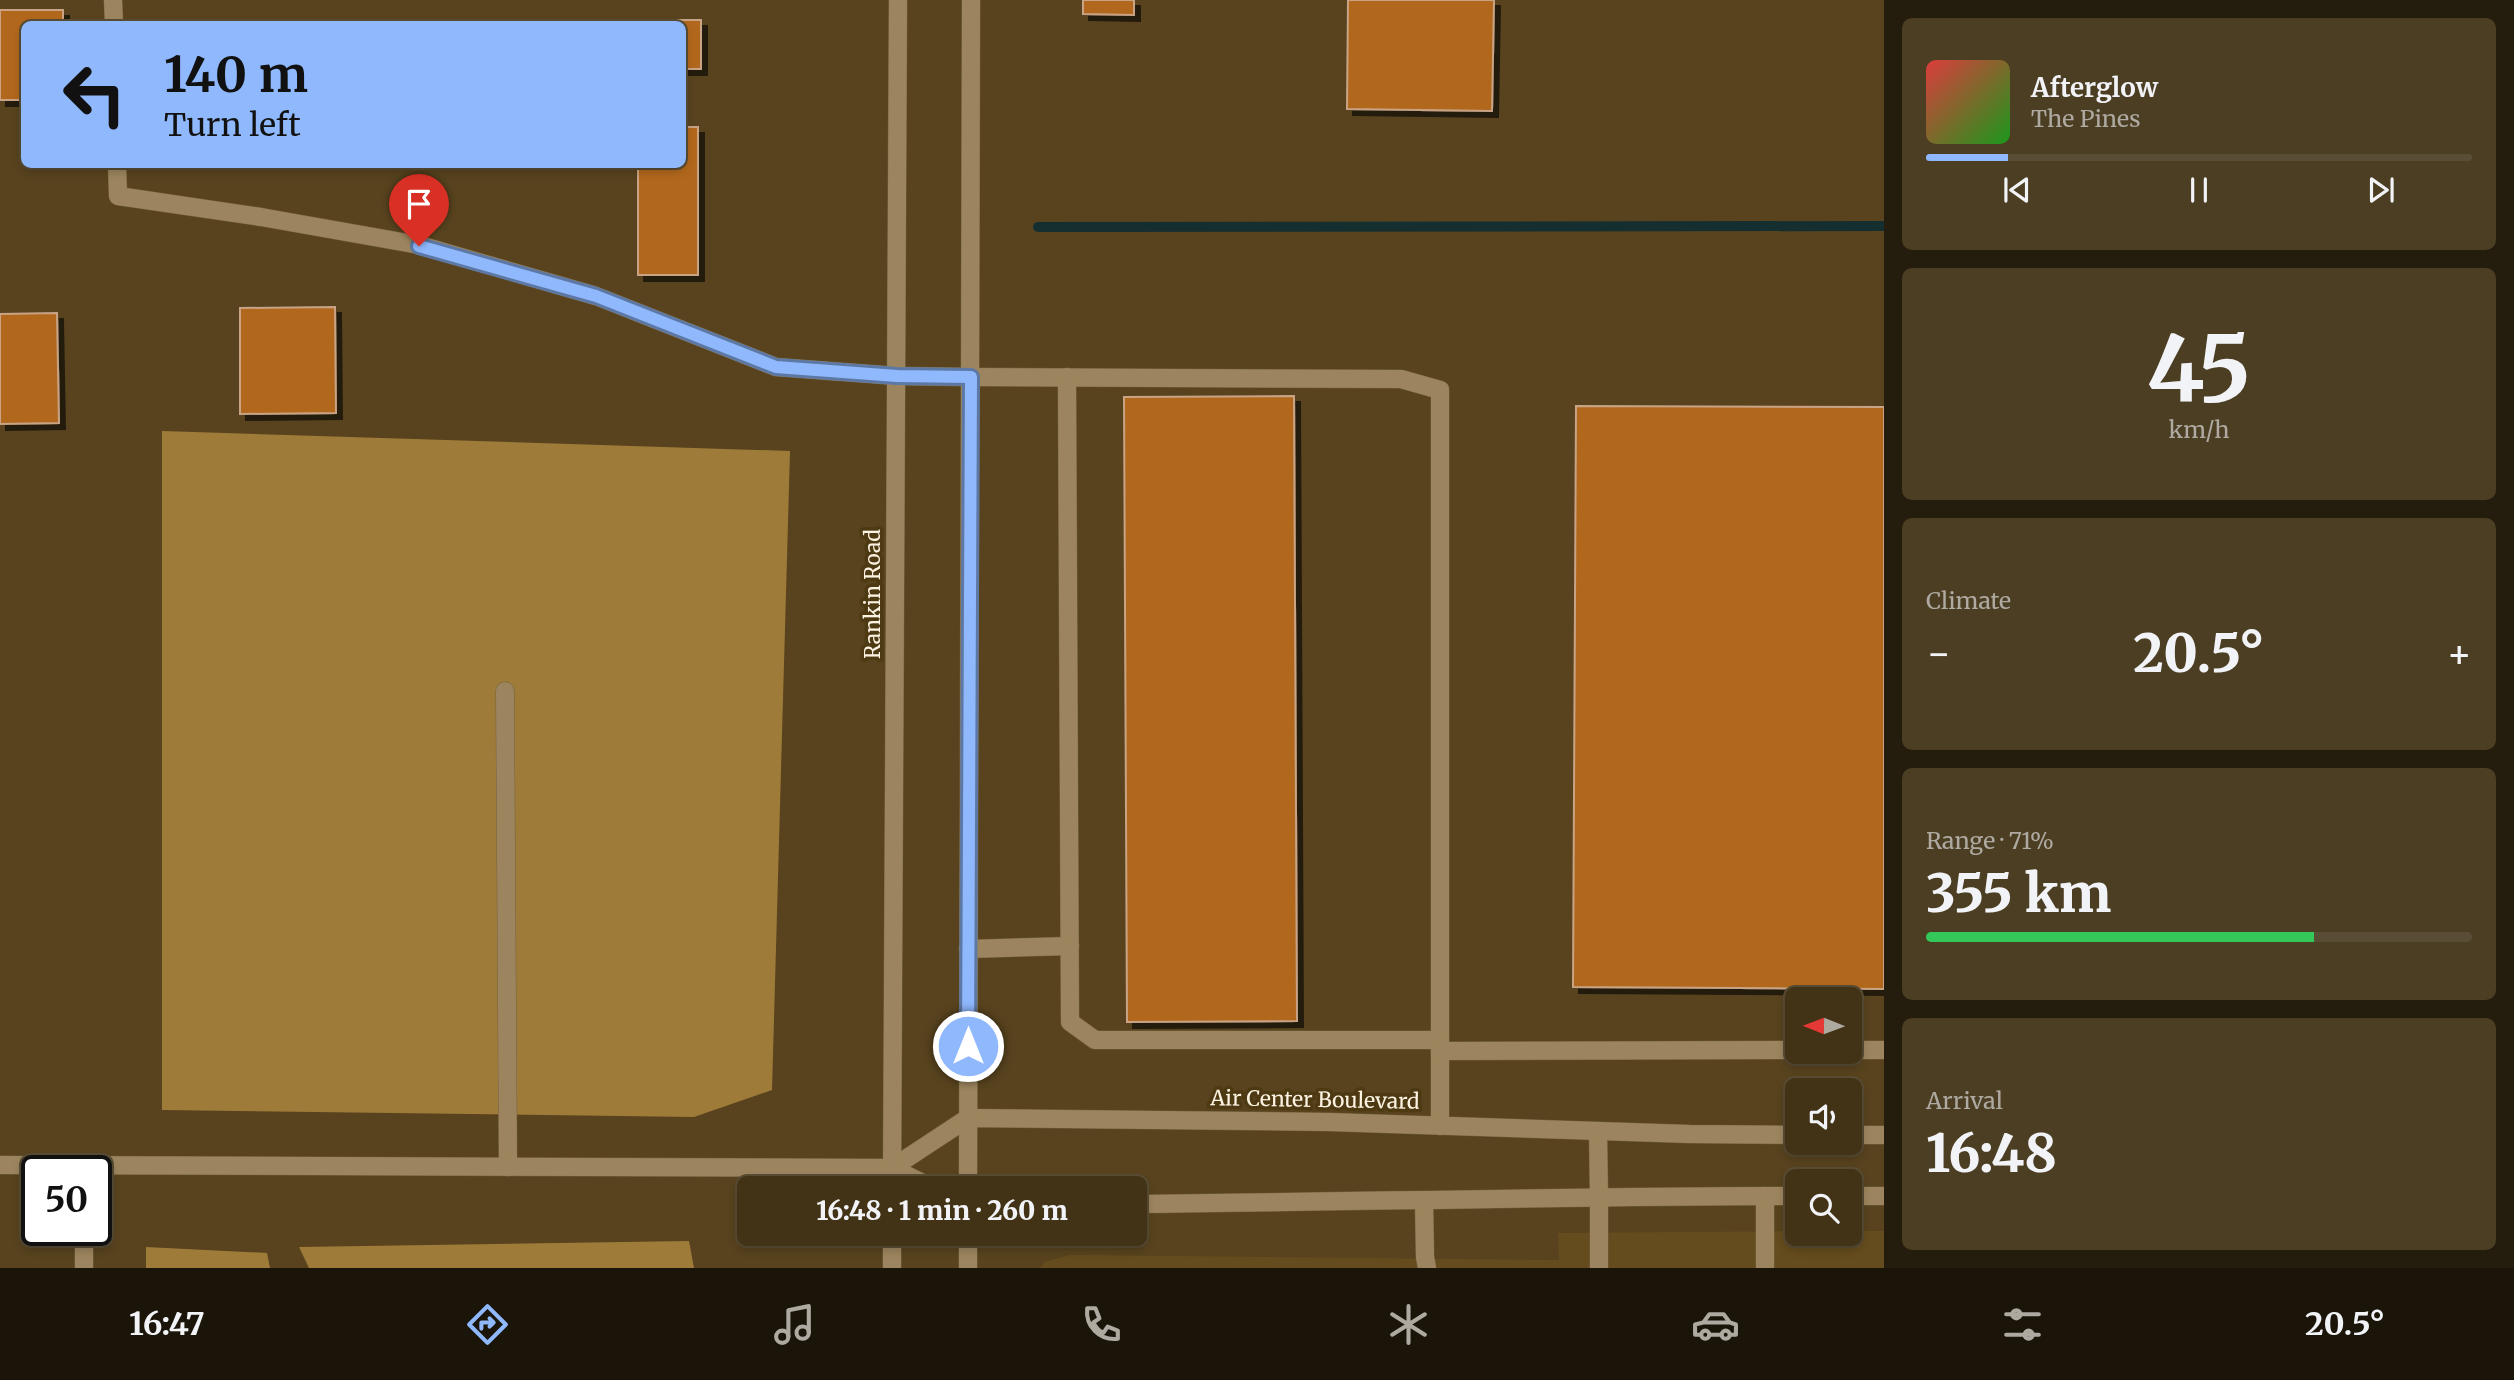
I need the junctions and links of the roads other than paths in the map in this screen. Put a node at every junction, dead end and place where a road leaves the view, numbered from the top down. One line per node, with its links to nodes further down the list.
1 (113, 0): 4 (main road)
2 (898, 0): 6 (main road, Rankin Road)
3 (971, 0): 7 (main road)
4 (114, 21)
5 (117, 168): 6 (main road)
6 (897, 376): 7 (main road); 26 (main road, Rankin Road)
7 (971, 377): 8 (main road); 11 (main road)
8 (1067, 377): 10 (main road); 12 (main road)
9 (505, 691): 24 (main road)
10 (1070, 946): 11 (main road); 12 (main road)
11 (968, 949): 16 (main road)
12 (1440, 1045): 13 (main road); 17 (main road)
13 (1785, 1050)
14 (1862, 1050): 15 (main road)
15 (1884, 1050)
16 (968, 1118): 17 (main road, Air Center Boulevard); 26 (main road); 29 (main road)
17 (1440, 1126): 18 (main road, Air Center Boulevard)
18 (1598, 1131): 19 (main road, Air Center Boulevard); 34 (main road)
19 (1785, 1135)
20 (1862, 1135): 21 (main road)
21 (1884, 1135)
22 (0, 1165): 23 (main road)
23 (21, 1166)
24 (508, 1167): 25 (main road); 26 (main road)
25 (112, 1168)
26 (892, 1168): 27 (main road, Rankin Road); 28 (main road)
27 (892, 1176)
28 (908, 1176)
29 (968, 1176)
30 (1765, 1196): 31 (main road); 34 (main road); 45 (main road)
31 (1785, 1196)
32 (1862, 1196): 33 (main road)
33 (1884, 1196)
34 (1599, 1197): 35 (main road); 44 (main road)
35 (1424, 1201): 36 (main road); 43 (main road)
36 (1147, 1204)
37 (84, 1246): 40 (main road)
38 (892, 1246): 41 (main road)
39 (968, 1246): 42 (main road)
40 (83, 1268)
41 (892, 1268)
42 (968, 1268)
43 (1427, 1268)
44 (1600, 1268)
45 (1765, 1268)

